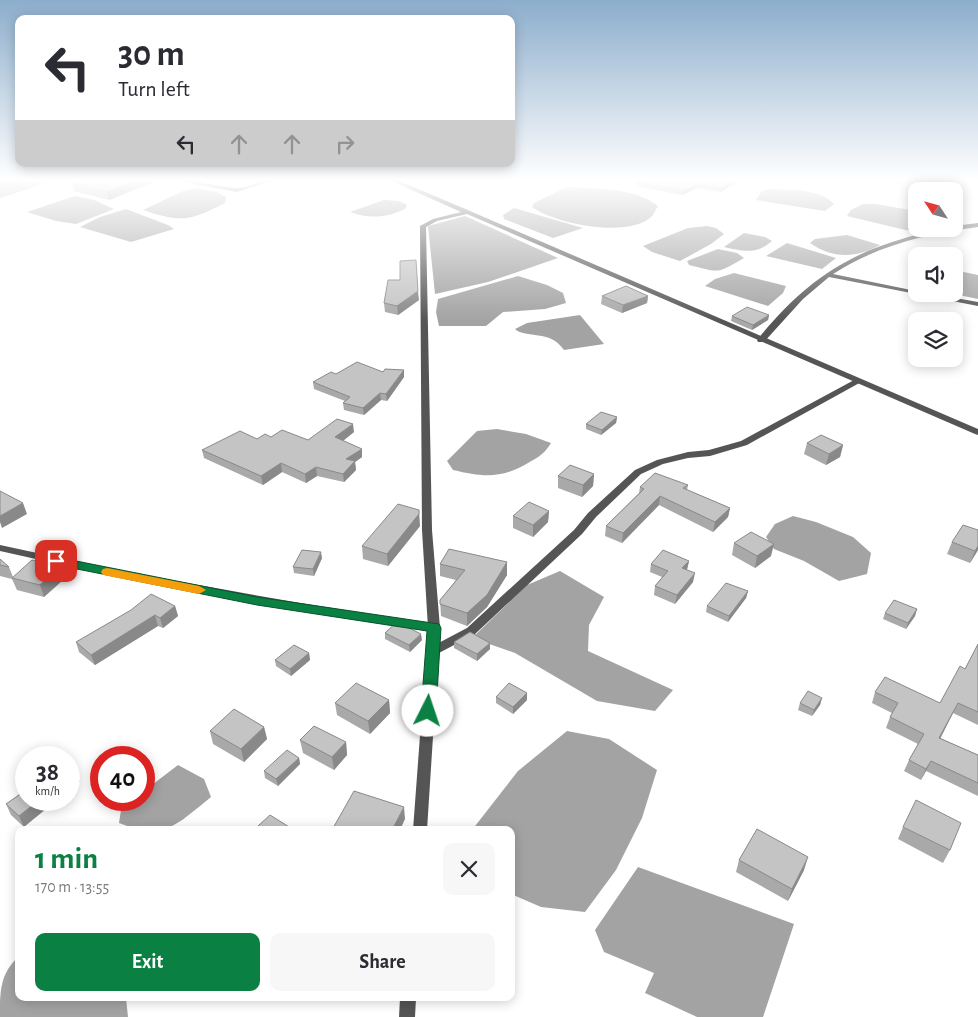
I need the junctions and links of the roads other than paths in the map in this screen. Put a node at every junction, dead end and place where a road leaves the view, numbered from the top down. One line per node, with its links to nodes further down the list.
1 (423, 226): 12 (street)
2 (501, 226): 8 (street)
3 (912, 238): 4 (street)
4 (828, 275): 5 (street); 8 (street)
5 (908, 291)
6 (963, 301): 7 (street)
7 (978, 304)
8 (761, 340): 9 (street)
9 (859, 381): 10 (street); 13 (street)
10 (978, 432)
11 (0, 548): 12 (street)
12 (434, 628): 13 (street)
13 (432, 651): 14 (street)
14 (420, 826)
15 (408, 1001): 16 (street)
16 (407, 1017)

